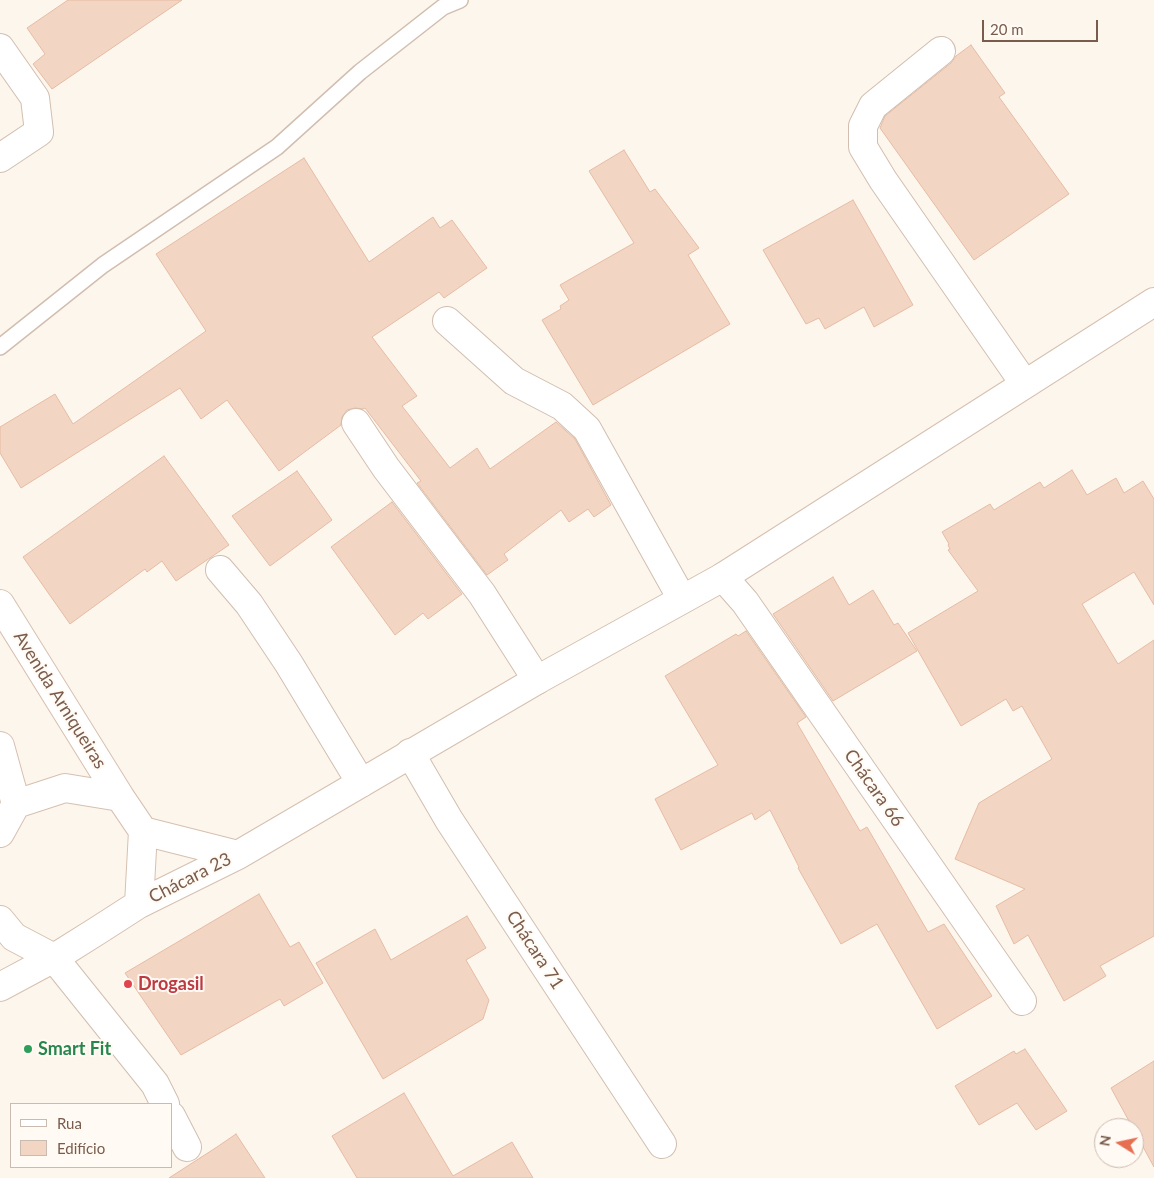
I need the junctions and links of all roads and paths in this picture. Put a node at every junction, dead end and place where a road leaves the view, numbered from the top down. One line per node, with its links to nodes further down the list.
1 (460, 0): 7 (lane)
2 (0, 48): 4 (street)
3 (941, 51): 8 (street)
4 (0, 158)
5 (1154, 302): 8 (street)
6 (447, 321): 12 (street)
7 (0, 347)
8 (1024, 383): 11 (street)
9 (356, 423): 14 (street)
10 (220, 570): 17 (street)
11 (723, 577): 12 (street); 27 (street, Chácara 66)
12 (682, 598): 14 (street)
13 (0, 604): 18 (street, Avenida Arniqueiras)
14 (537, 680): 16 (street)
15 (0, 746): 19 (street)
16 (410, 753): 17 (street); 30 (street, Chácara 71)
17 (361, 783): 22 (street)
18 (120, 796): 19 (street); 20 (street, Avenida Arniqueiras)
19 (16, 804): 21 (street)
20 (143, 831): 22 (street, Chácara 23); 23 (street)
21 (0, 833)
22 (238, 855): 23 (street, Chácara 23)
23 (139, 904): 25 (street, Chácara 23)
24 (0, 920): 25 (street)
25 (54, 958): 26 (street, Chácara 23); 28 (street)
26 (0, 987)
27 (1022, 1001)
28 (164, 1103)
29 (172, 1118): 31 (street)
30 (662, 1144)
31 (187, 1146)

